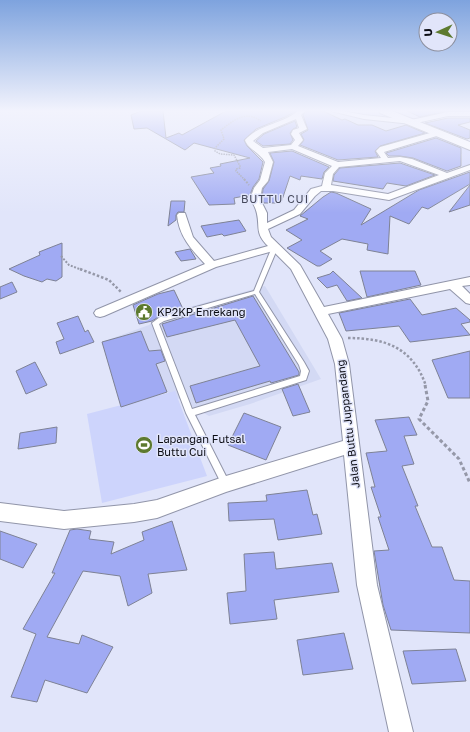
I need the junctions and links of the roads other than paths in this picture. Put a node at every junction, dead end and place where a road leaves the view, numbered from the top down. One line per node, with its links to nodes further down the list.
1 (253, 145): 4 (street)
2 (396, 145): 5 (street)
3 (293, 147): 4 (street); 6 (street)
4 (261, 151): 11 (street, Jalan Buttu Juppandang)
5 (386, 160): 6 (street); 8 (street)
6 (337, 165): 9 (street)
7 (470, 167): 8 (street)
8 (446, 175): 9 (street)
9 (326, 188): 11 (street)
10 (182, 215): 13 (street)
11 (264, 228): 12 (street, Jalan Buttu Juppandang)
12 (275, 247): 13 (street); 16 (lane); 18 (street, Jalan Buttu Juppandang)
13 (212, 265): 19 (street)
14 (470, 281): 15 (street)
15 (453, 285): 17 (street); 18 (street)
16 (256, 292): 20 (lane); 20 (lane)
17 (470, 300)
18 (320, 312): 21 (street, Jalan Buttu Juppandang)
19 (100, 313)
20 (190, 413): 22 (lane)
21 (351, 446): 22 (street); 24 (street, Jalan Buttu Juppandang)
22 (226, 484): 23 (street)
23 (0, 512)
24 (402, 732)

